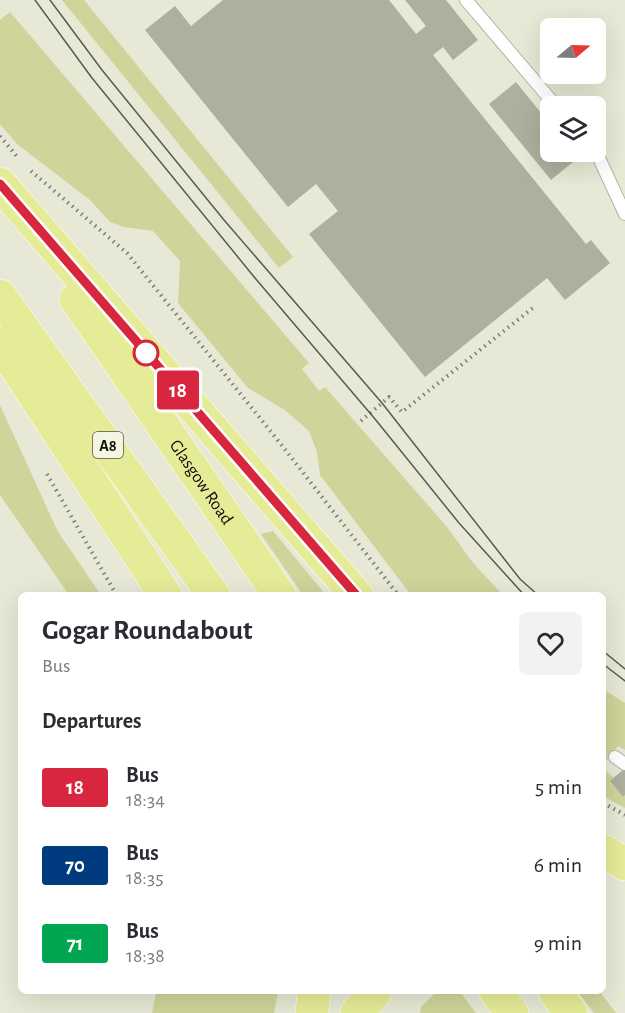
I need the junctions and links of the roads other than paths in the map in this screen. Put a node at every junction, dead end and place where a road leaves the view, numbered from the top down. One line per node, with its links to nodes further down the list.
1 (466, 0): 2 (lane)
2 (548, 96)
3 (601, 162): 6 (lane)
4 (0, 184): 12 (main road)
5 (0, 189): 11 (main road, Glasgow Road)
6 (625, 214)
7 (0, 296): 10 (main road, A8)
8 (0, 343): 9 (main road)
9 (163, 592)
10 (211, 592)
11 (277, 592)
12 (354, 592)
13 (314, 994): 17 (main road)
14 (373, 994): 18 (main road)
15 (498, 994): 19 (main road)
16 (557, 994): 20 (main road)
17 (312, 1013)
18 (357, 1013)
19 (512, 1013)
20 (571, 1013)

